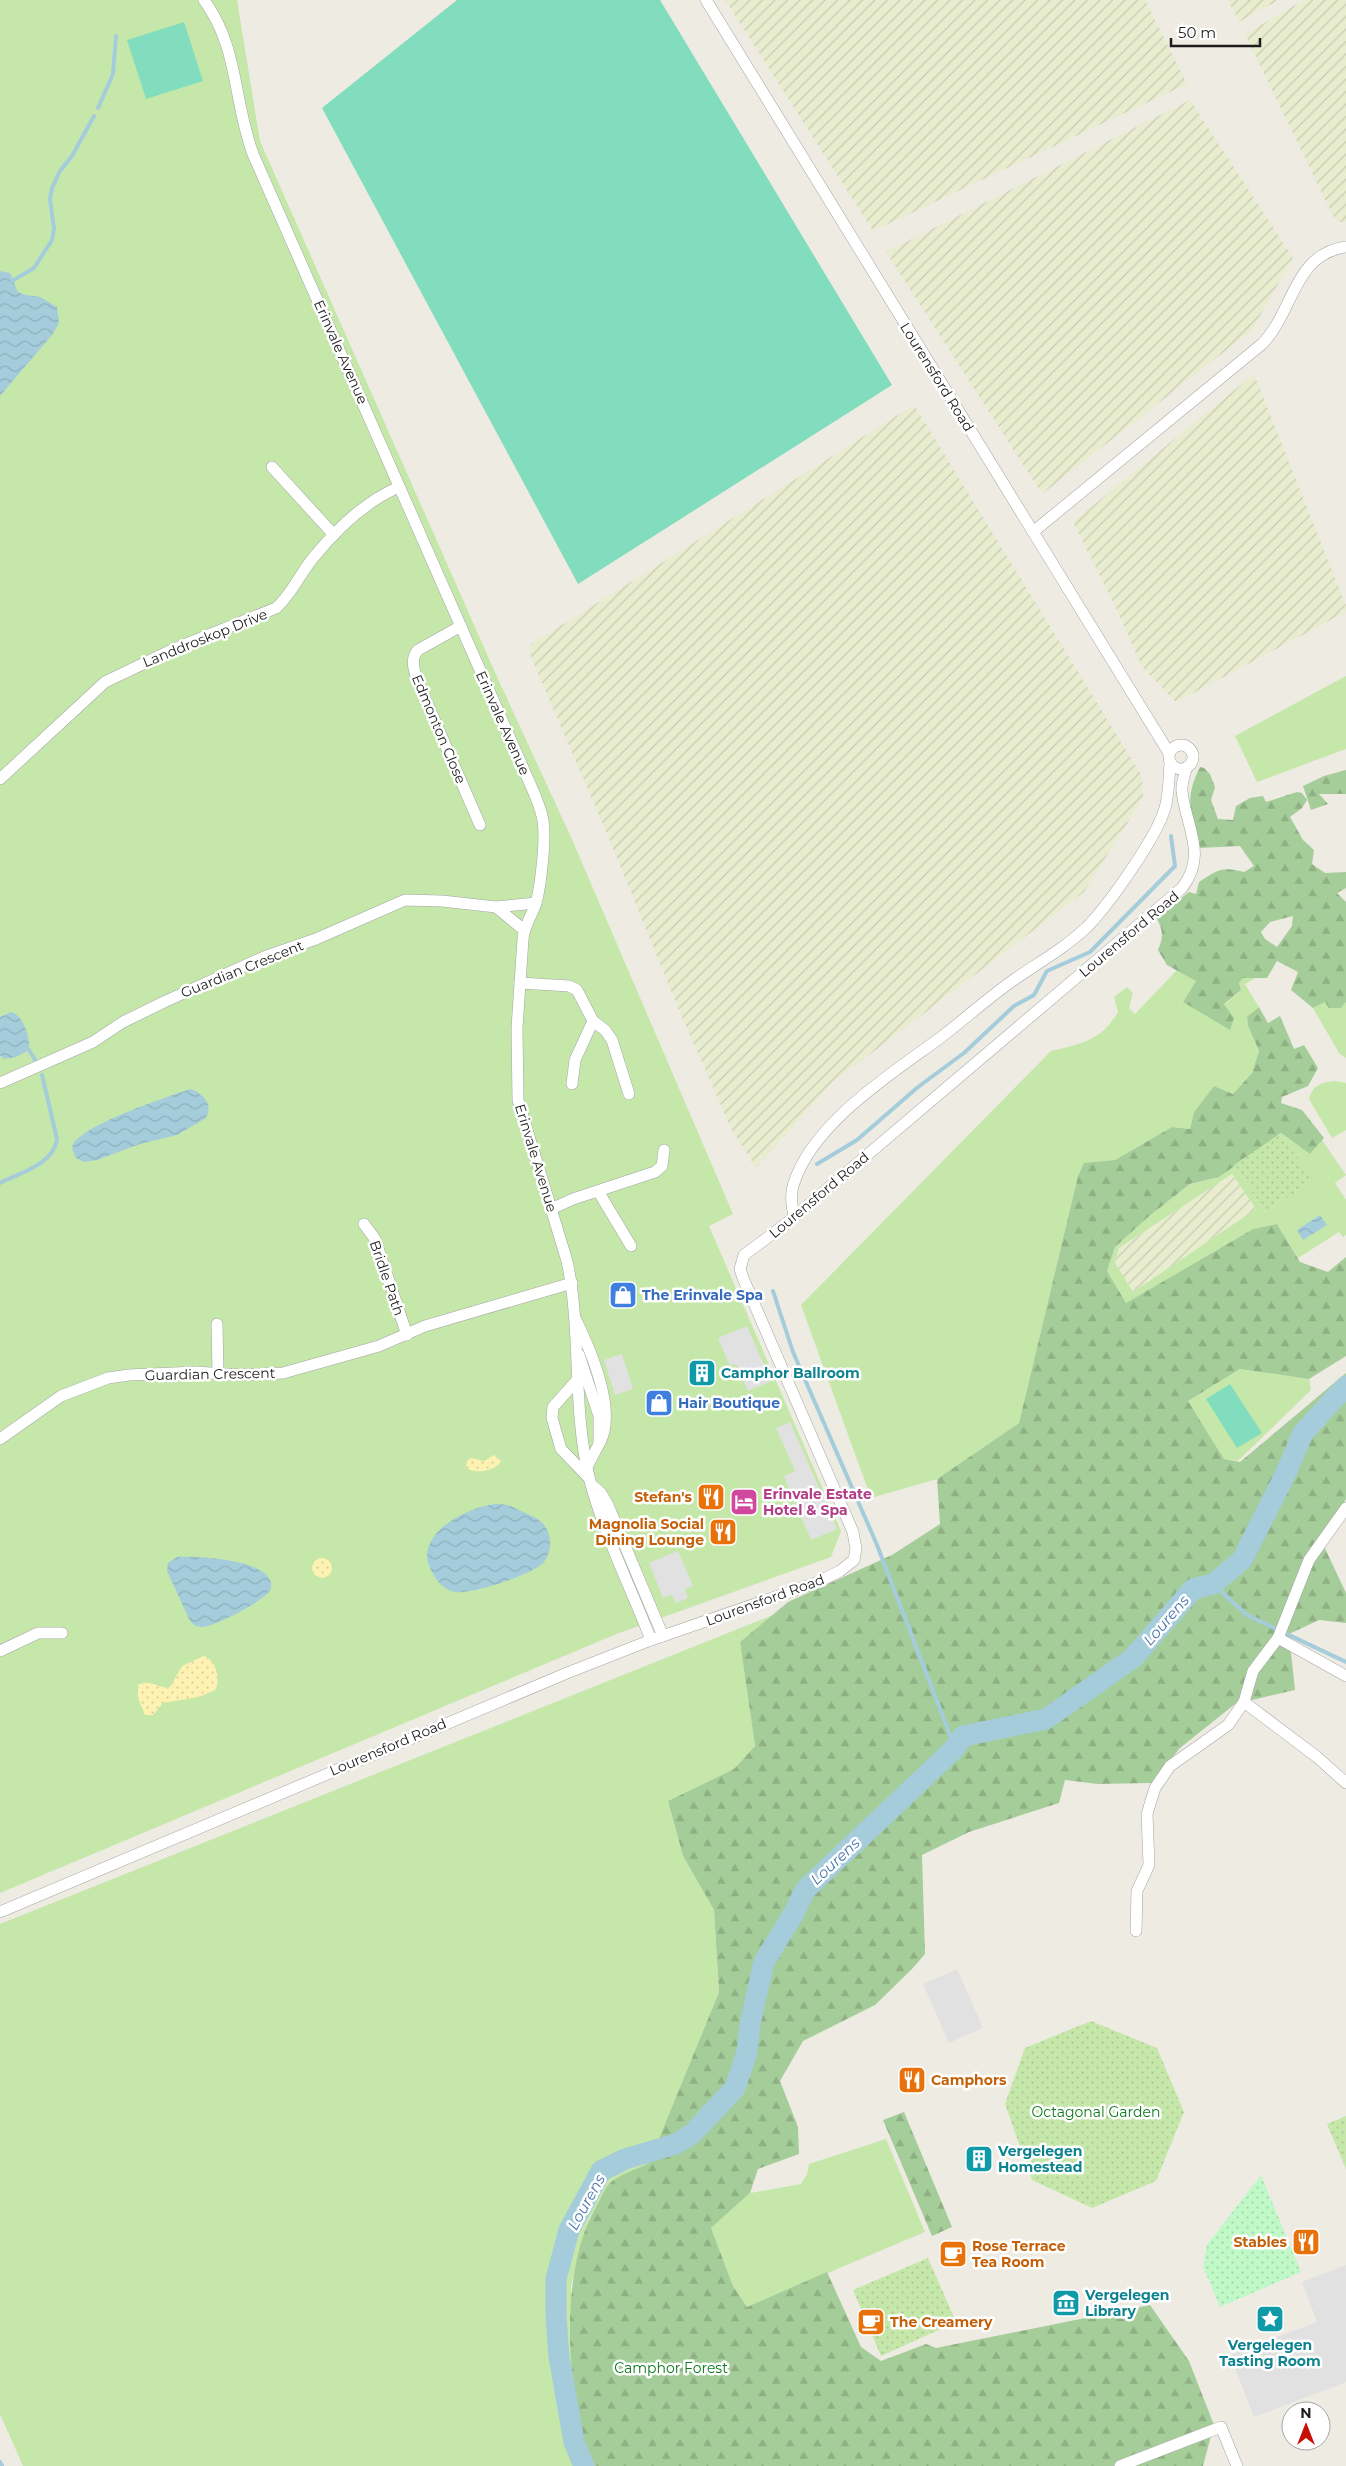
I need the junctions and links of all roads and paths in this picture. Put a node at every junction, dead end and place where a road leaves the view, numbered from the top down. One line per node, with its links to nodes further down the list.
1 (204, 0): 5 (street, Erinvale Avenue)
2 (706, 0): 6 (street, Lourensford Road)
3 (1346, 247): 6 (street)
4 (272, 467): 7 (street)
5 (399, 487): 7 (street, Landdroskop Drive); 8 (street, Erinvale Avenue)
6 (1033, 532): 9 (street, Lourensford Road)
7 (334, 536): 11 (street, Landdroskop Drive)
8 (461, 626): 12 (street, Edmonton Close); 13 (street, Erinvale Avenue)
9 (1170, 758): 10 (street); 10 (street); 24 (street)
10 (1186, 768): 24 (street, Lourensford Road)
11 (0, 779)
12 (480, 825)
13 (536, 903): 14 (street, Guardian Crescent); 15 (street, Erinvale Avenue)
14 (496, 907): 15 (street); 18 (street, Guardian Crescent)
15 (524, 930): 16 (street, Erinvale Avenue)
16 (520, 983): 17 (street); 23 (street, Erinvale Avenue)
17 (593, 1021): 19 (street); 20 (street)
18 (0, 1083)
19 (572, 1084)
20 (629, 1094)
21 (664, 1150): 22 (street)
22 (598, 1191): 23 (street); 26 (street)
23 (551, 1209): 27 (street, Erinvale Avenue)
24 (794, 1216): 40 (street, Lourensford Road)
25 (364, 1224): 30 (street, Bridle Path)
26 (630, 1246)
27 (572, 1283): 28 (street, Erinvale Avenue); 30 (street, Guardian Crescent)
28 (574, 1314): 31 (street, Erinvale Avenue); 35 (street)
29 (217, 1324): 32 (street)
30 (407, 1334): 32 (street, Guardian Crescent)
31 (576, 1346): 33 (street, Erinvale Avenue); 35 (street)
32 (218, 1374): 34 (street, Guardian Crescent)
33 (578, 1379): 36 (street, Erinvale Avenue); 37 (street)
34 (0, 1439)
35 (599, 1444): 36 (street)
36 (588, 1465): 37 (street, Erinvale Avenue)
37 (591, 1482): 40 (street); 42 (street, Erinvale Avenue)
38 (1346, 1508): 41 (street)
39 (62, 1633): 43 (street)
40 (663, 1636): 42 (street, Lourensford Road)
41 (1278, 1638): 44 (street); 45 (street)
42 (651, 1640): 47 (street, Lourensford Road)
43 (0, 1651)
44 (1346, 1676)
45 (1244, 1702): 46 (street); 48 (street)
46 (1346, 1783)
47 (0, 1912)
48 (1136, 1931)
49 (1120, 2466): 50 (street)
50 (1237, 2466)

